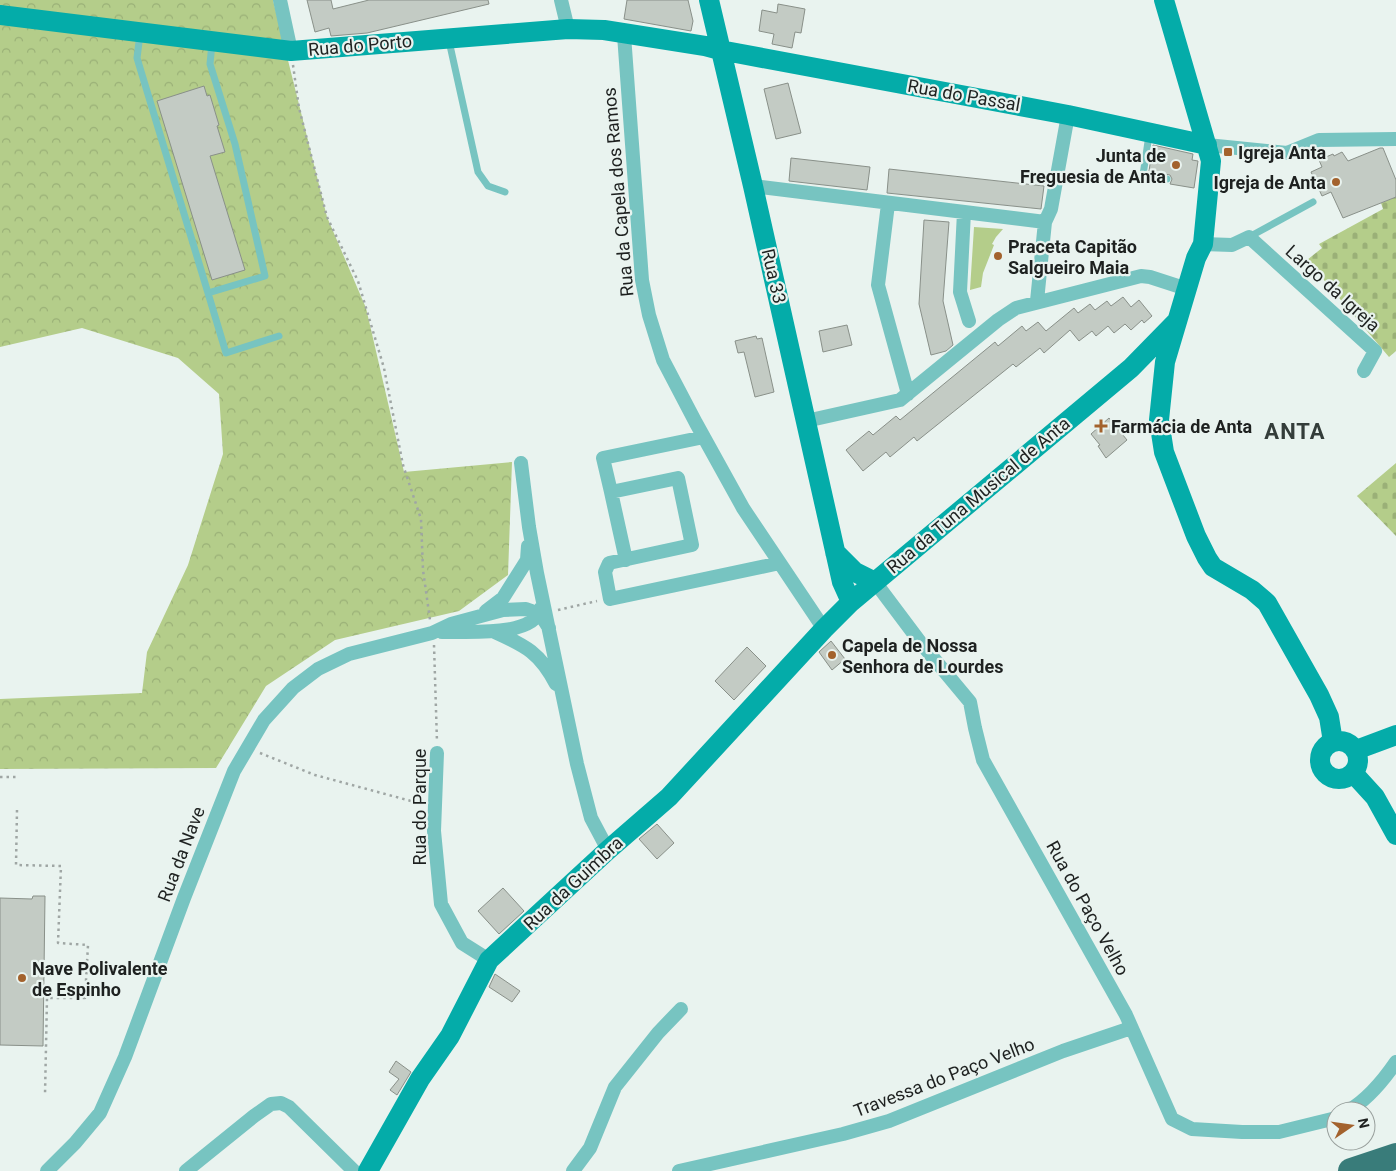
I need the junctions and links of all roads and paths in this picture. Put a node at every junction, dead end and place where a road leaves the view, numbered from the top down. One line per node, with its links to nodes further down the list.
1 (280, 0): 11 (street)
2 (561, 0): 6 (street)
3 (709, 0): 12 (street, Rua 33)
4 (1164, 0): 16 (street)
5 (0, 15): 7 (street, Rua do Porto)
6 (568, 28): 8 (street, Rua do Porto); 9 (street, Rua do Porto)
7 (140, 31): 10 (street, Rua do Porto); 27 (lane)
8 (624, 34): 12 (street, Rua do Porto); 38 (street, Rua da Capela dos Ramos)
9 (448, 38): 11 (street, Rua do Porto); 19 (lane)
10 (212, 40): 11 (street, Rua do Porto); 27 (lane)
11 (291, 50): 52 (path, Rua do Parque)
12 (720, 50): 13 (street, Rua do Passal); 18 (street, Rua 33)
13 (1068, 115): 14 (street, Rua do Passal); 23 (street)
14 (1150, 132): 16 (street, Rua do Passal); 17 (lane)
15 (1396, 139): 16 (street)
16 (1207, 145): 25 (street)
17 (1167, 179)
18 (753, 186): 21 (street); 37 (street, Rua 33)
19 (506, 192)
20 (1313, 202): 24 (lane, Largo da Igreja)
21 (888, 204): 22 (street); 36 (street)
22 (964, 212): 23 (street); 29 (street)
23 (1044, 222): 28 (street)
24 (1249, 237): 25 (street, Largo da Igreja); 34 (street, Largo da Igreja)
25 (1202, 244): 26 (street)
26 (1187, 289): 28 (street); 30 (street)
27 (208, 293): 31 (lane)
28 (1037, 302): 36 (street)
29 (969, 321)
30 (1177, 321): 32 (street, Rua da Tuna Musical de Anta); 33 (street)
31 (279, 336)
32 (1141, 358): 33 (street); 35 (street); 45 (street, Rua da Tuna Musical de Anta)
33 (1165, 362): 35 (street)
34 (1364, 371)
35 (1162, 386): 55 (street)
36 (908, 394): 37 (street)
37 (806, 421): 42 (street, Rua 33)
38 (704, 437): 40 (street); 44 (street, Rua da Capela dos Ramos)
39 (521, 463): 41 (street, Rua da Nave)
40 (610, 492): 43 (street); 43 (street)
41 (529, 527): 48 (street, Rua da Nave); 49 (street, Rua da Nave)
42 (835, 552): 45 (street); 47 (street, Rua 33)
43 (626, 560): 46 (street)
44 (780, 563): 46 (street); 50 (street, Rua da Capela dos Ramos)
45 (875, 582): 47 (street, Rua da Tuna Musical de Anta); 68 (street, Rua do Paço Velho)
46 (610, 599): 48 (path)
47 (851, 602): 50 (street, Rua da Tuna Musical de Anta)
48 (543, 609): 49 (street, Rua da Nave); 51 (street, Rua da Nave); 53 (street, Rua da Nave)
49 (472, 618): 52 (street, Rua da Nave)
50 (824, 628): 65 (street, Rua da Guimbra)
51 (495, 632): 52 (street, Rua da Nave); 53 (street, Rua da Nave)
52 (432, 633): 56 (street, Rua da Nave); 58 (path, Rua do Parque)
53 (564, 700): 65 (street, Rua da Nave)
54 (1396, 734): 57 (street)
55 (1333, 742): 57 (street); 59 (street)
56 (247, 748): 62 (path); 74 (street, Rua da Nave)
57 (1356, 750): 59 (street)
58 (437, 753): 62 (street, Rua do Parque)
59 (1354, 774): 64 (street)
60 (0, 777): 61 (path)
61 (18, 777)
62 (435, 804): 66 (street, Rua do Parque)
63 (17, 810): 70 (path)
64 (1396, 835)
65 (608, 850): 66 (street, Rua da Guimbra)
66 (489, 960): 77 (street, Rua da Guimbra)
67 (681, 1009): 78 (street)
68 (1131, 1028): 72 (street, Rua do Paço Velho); 79 (street, Travessa do Paço Velho)
69 (1396, 1062): 71 (street)
70 (45, 1095)
71 (1362, 1101)
72 (1326, 1120)
73 (1396, 1156): 80 (highway)
74 (47, 1171)
75 (186, 1171): 76 (street)
76 (354, 1171)
77 (368, 1171)
78 (573, 1171)
79 (679, 1171)
80 (1351, 1171)

